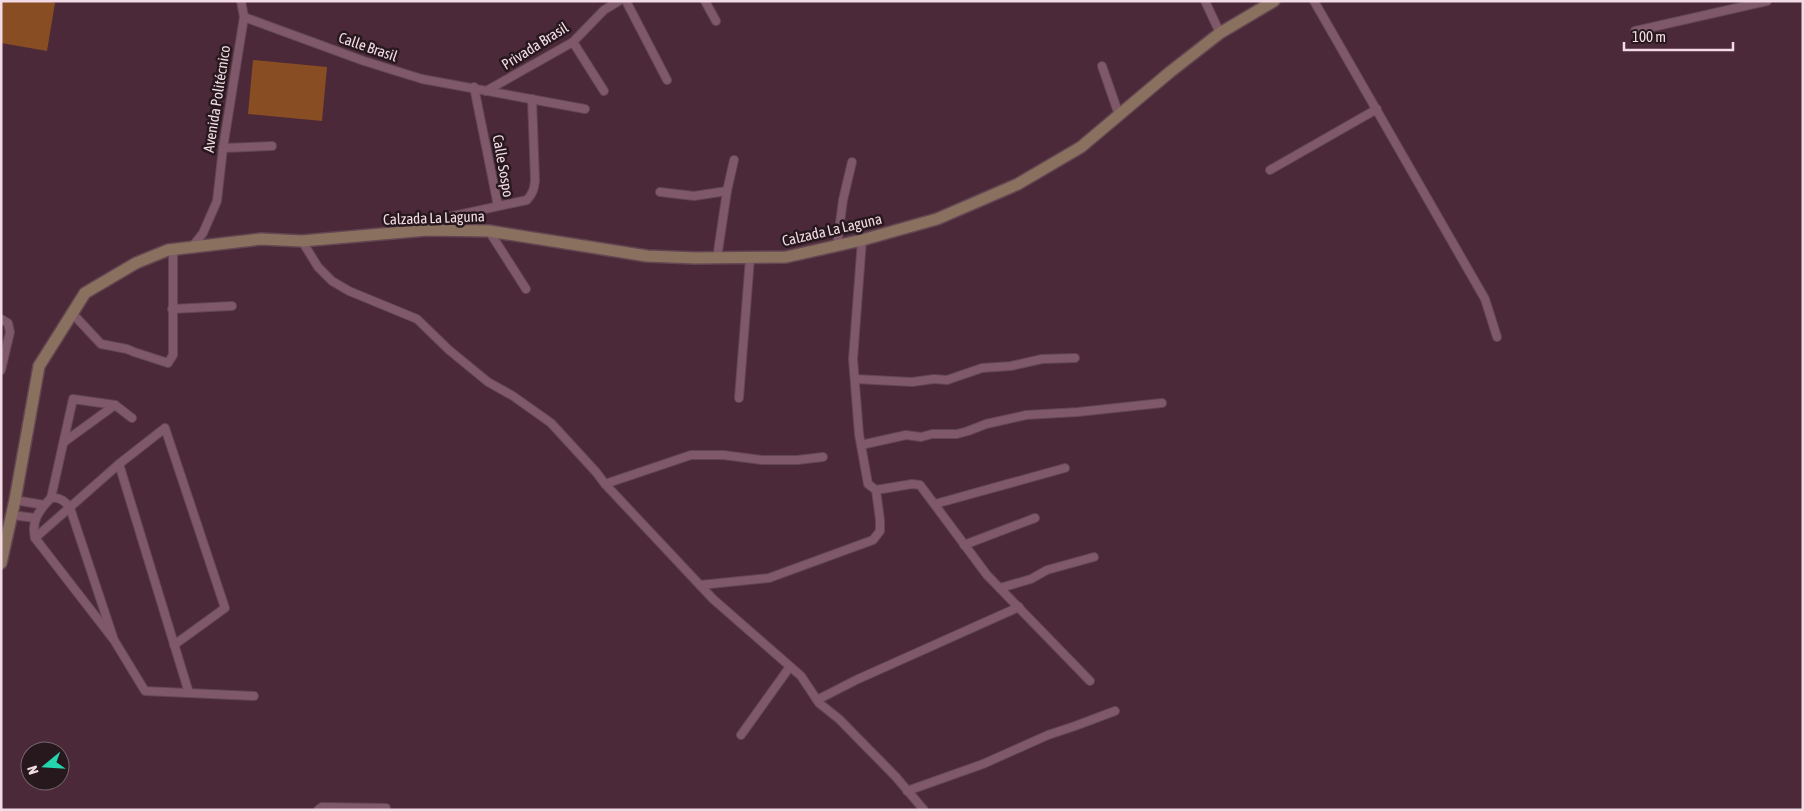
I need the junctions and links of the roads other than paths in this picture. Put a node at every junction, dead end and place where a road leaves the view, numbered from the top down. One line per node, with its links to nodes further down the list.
1 (241, 1): 9 (street, Avenida Politécnico)
2 (619, 1): 13 (street, Privada Brasil)
3 (626, 1): 15 (street)
4 (705, 1): 10 (street)
5 (1205, 1): 12 (street)
6 (1274, 1): 12 (street, Calzada La Laguna)
7 (1314, 1): 21 (street)
8 (1767, 1): 11 (street)
9 (244, 17): 16 (street, Calle Brasil); 24 (street, Avenida Politécnico)
10 (716, 22)
11 (1635, 31)
12 (1220, 33): 22 (street, Calzada La Laguna)
13 (572, 42): 17 (street, Privada Brasil); 18 (street)
14 (1102, 66): 22 (street)
15 (666, 80)
16 (474, 87): 17 (street, Calle Brasil); 30 (street, Calle Sospo)
17 (486, 91): 19 (street, Calle Brasil)
18 (604, 91)
19 (532, 100): 20 (street, Calle Brasil); 30 (street)
20 (585, 109)
21 (1377, 109): 27 (street); 45 (street)
22 (1119, 115): 33 (street, Calzada La Laguna)
23 (272, 146): 24 (street)
24 (223, 148): 36 (street, Avenida Politécnico)
25 (734, 160): 28 (street)
26 (852, 162): 35 (street)
27 (1270, 170)
28 (727, 191): 29 (street); 38 (street)
29 (660, 192)
30 (498, 206): 31 (street, Calle Sospo)
31 (427, 230): 32 (street, Calzada La Laguna); 34 (street, Calzada La Laguna)
32 (489, 231): 38 (street, Calzada La Laguna); 40 (street)
33 (862, 240): 35 (street, Calzada La Laguna); 48 (street)
34 (302, 241): 36 (street, Calzada La Laguna); 58 (street)
35 (837, 245): 39 (street, Calzada La Laguna)
36 (191, 248): 37 (street, Calzada La Laguna)
37 (173, 249): 42 (street); 43 (street, Calzada La Laguna)
38 (717, 258): 39 (street, Calzada La Laguna)
39 (750, 258): 49 (street)
40 (526, 289)
41 (232, 306): 42 (street)
42 (172, 310): 43 (street)
43 (72, 312): 61 (street, Calzada La Laguna)
44 (1, 319): 47 (street)
45 (1497, 337)
46 (1074, 358): 48 (street)
47 (1, 370)
48 (855, 379): 54 (street)
49 (739, 398)
50 (1162, 403): 54 (street)
51 (115, 404): 52 (street); 53 (street); 53 (street)
52 (132, 418)
53 (64, 442): 60 (street)
54 (861, 445): 59 (street)
55 (823, 457): 58 (street)
56 (119, 464): 64 (street); 76 (street); 76 (street)
57 (1064, 468): 62 (street)
58 (605, 484): 72 (street)
59 (876, 490): 62 (street); 72 (street)
60 (51, 498): 63 (street); 64 (street)
61 (15, 500): 63 (street); 65 (street, Calzada La Laguna)
62 (935, 504): 69 (street)
63 (44, 505): 66 (street)
64 (70, 508): 68 (street); 75 (street)
65 (12, 515): 66 (street); 71 (street, Calzada La Laguna)
66 (35, 518): 68 (street)
67 (1035, 518): 69 (street)
68 (35, 538): 75 (street)
69 (964, 545): 73 (street)
70 (1094, 557): 73 (street)
71 (1, 563)
72 (700, 585): 77 (street)
73 (1000, 588): 74 (street)
74 (1019, 607): 78 (street); 81 (street)
75 (114, 640): 79 (street)
76 (174, 645): 79 (street)
77 (789, 668): 81 (street); 83 (street)
78 (1090, 681)
79 (189, 693): 80 (street)
80 (254, 696)
81 (817, 700): 84 (street)
82 (1115, 711): 84 (street)
83 (741, 735)
84 (907, 791): 87 (street)
85 (386, 808): 86 (street)
86 (318, 810)
87 (924, 810)

